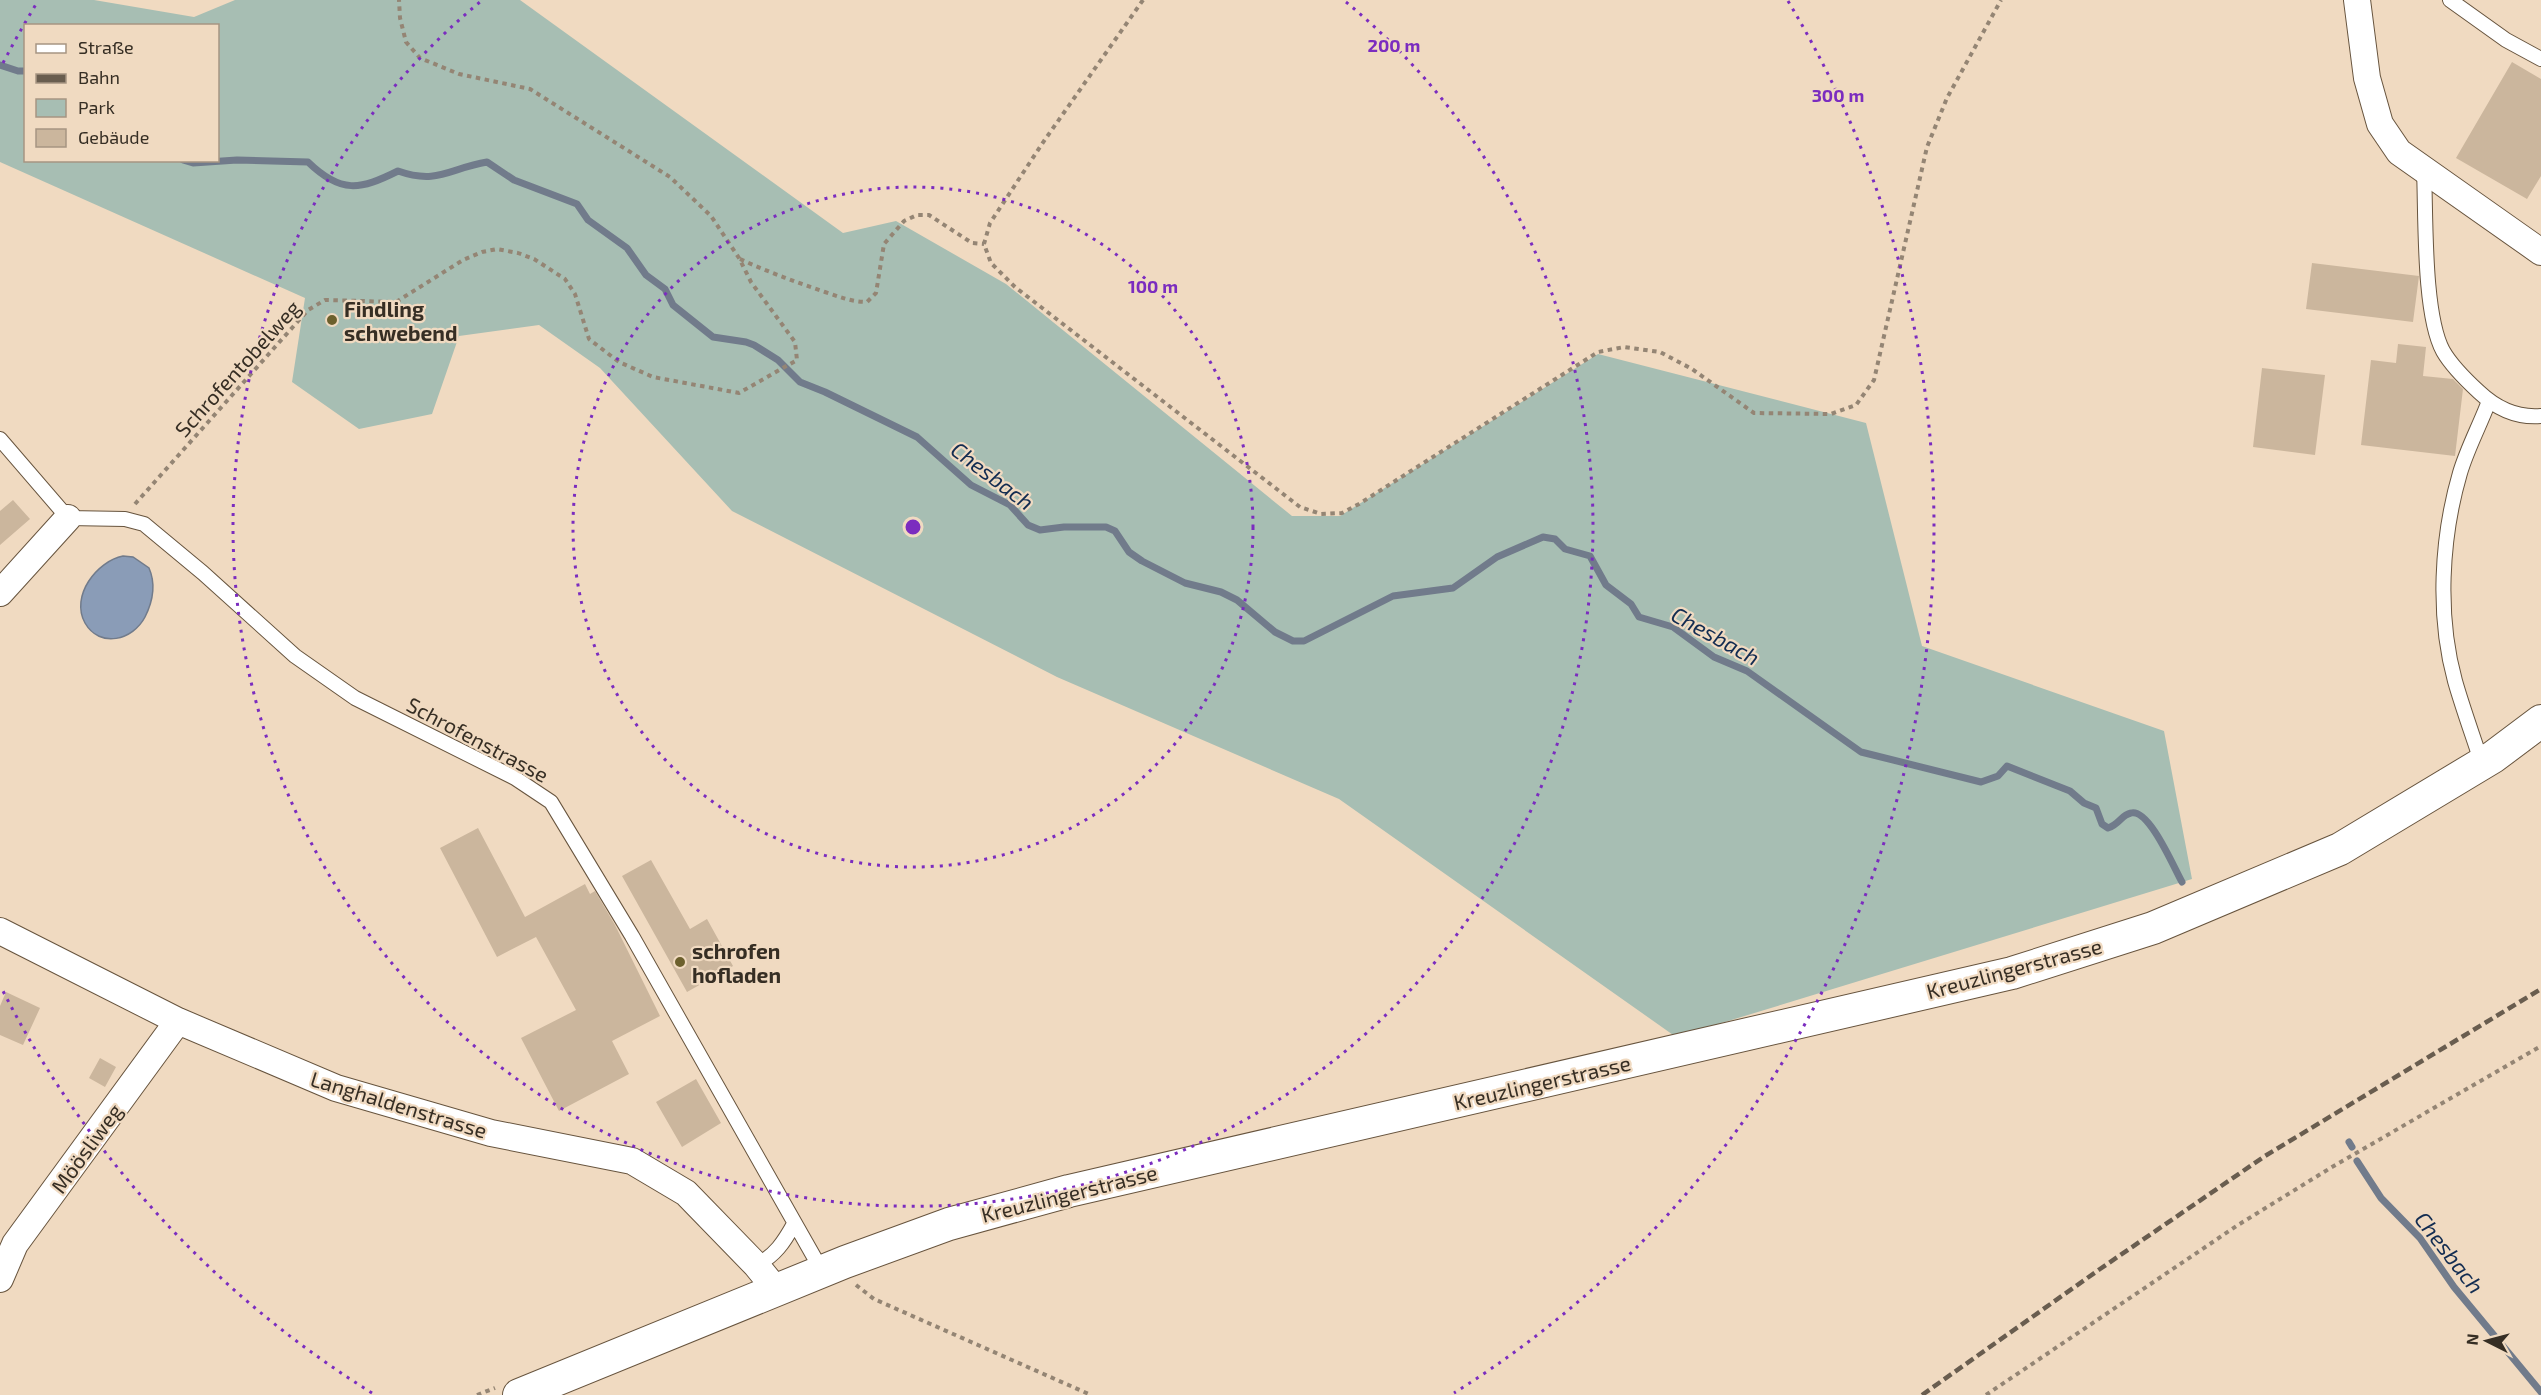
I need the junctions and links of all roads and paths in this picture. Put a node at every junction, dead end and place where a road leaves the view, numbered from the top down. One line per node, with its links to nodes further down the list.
1 (399, 0): 10 (path)
2 (1143, 0): 8 (path)
3 (2001, 0): 8 (path)
4 (2357, 0): 7 (street)
5 (2450, 0): 6 (lane)
6 (2541, 59)
7 (2424, 170): 9 (street); 11 (lane)
8 (984, 243): 10 (path)
9 (2541, 252)
10 (739, 258): 15 (path, Schrofentobelweg)
11 (2489, 402): 12 (lane); 18 (lane)
12 (2541, 416)
13 (0, 439): 14 (lane)
14 (68, 518): 15 (lane, Schrofenstrasse); 16 (street)
15 (125, 519): 22 (lane, Schrofenstrasse)
16 (0, 593)
17 (2541, 721): 18 (street, Kreuzlingerstrasse)
18 (2482, 764): 24 (street, Kreuzlingerstrasse)
19 (0, 931): 20 (street, Langhaldenstrasse)
20 (178, 1021): 23 (street, Langhaldenstrasse); 25 (street, Möösliweg)
21 (2541, 1046): 29 (path)
22 (794, 1224): 23 (lane); 24 (lane, Schrofenstrasse)
23 (756, 1265): 26 (street, Langhaldenstrasse)
24 (833, 1267): 26 (street, Kreuzlingerstrasse); 28 (path)
25 (0, 1279)
26 (774, 1292): 27 (street, Kreuzlingerstrasse)
27 (519, 1395)
28 (1091, 1395)
29 (1986, 1395)

